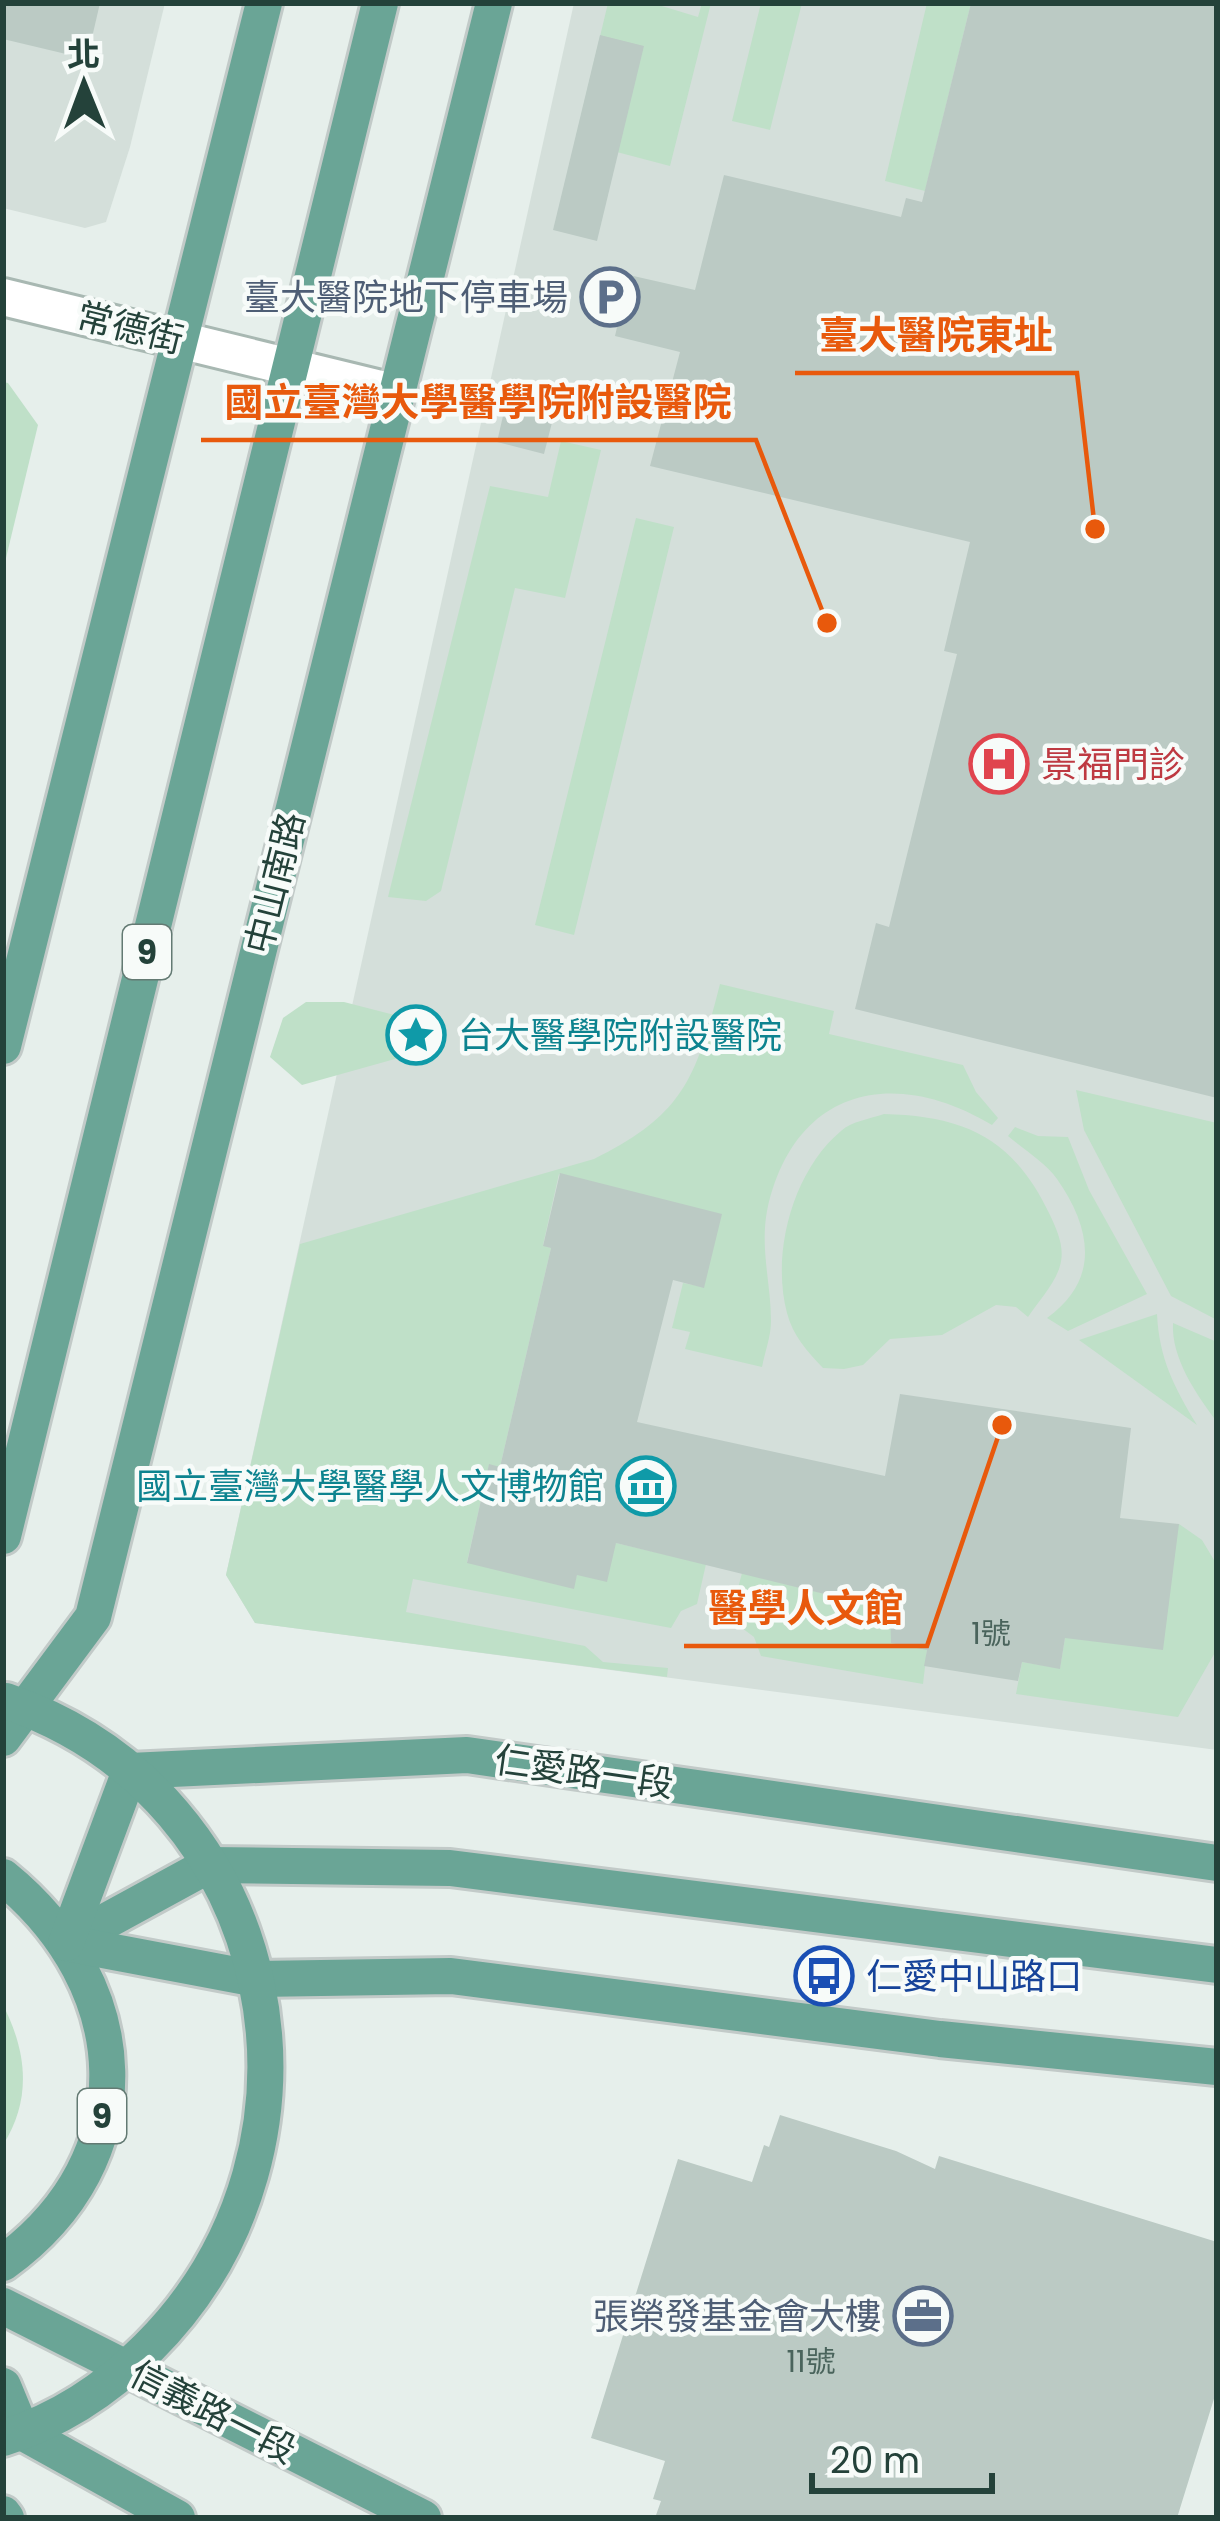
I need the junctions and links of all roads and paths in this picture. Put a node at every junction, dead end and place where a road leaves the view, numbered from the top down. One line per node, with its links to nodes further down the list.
1 (264, 3): 5 (main road)
2 (380, 3): 6 (main road, 9)
3 (494, 3): 7 (main road, 中山南路)
4 (3, 297): 5 (street, 常德街)
5 (182, 340): 6 (street, 常德街); 8 (main road)
6 (291, 367): 7 (street, 常德街); 9 (main road, 9)
7 (398, 393): 10 (main road, 中山南路)
8 (3, 1046)
9 (3, 1536)
10 (14, 1704): 11 (main road, 中山南路); 12 (main road)
11 (3, 1738)
12 (130, 1771): 13 (main road, 仁愛路一段); 14 (main road); 16 (main road)
13 (1217, 1863)
14 (209, 1865): 16 (main road); 17 (main road); 18 (main road)
15 (3, 1877): 16 (main road, 9)
16 (66, 1943): 18 (main road); 20 (main road, 9)
17 (1217, 1965)
18 (257, 1979): 19 (main road); 22 (main road)
19 (1217, 2068)
20 (3, 2263)
21 (3, 2306): 22 (main road, 信義路一段)
22 (128, 2369): 24 (main road); 26 (main road, 信義路一段)
23 (3, 2386): 24 (main road)
24 (12, 2435): 25 (main road)
25 (177, 2518)
26 (423, 2518)

